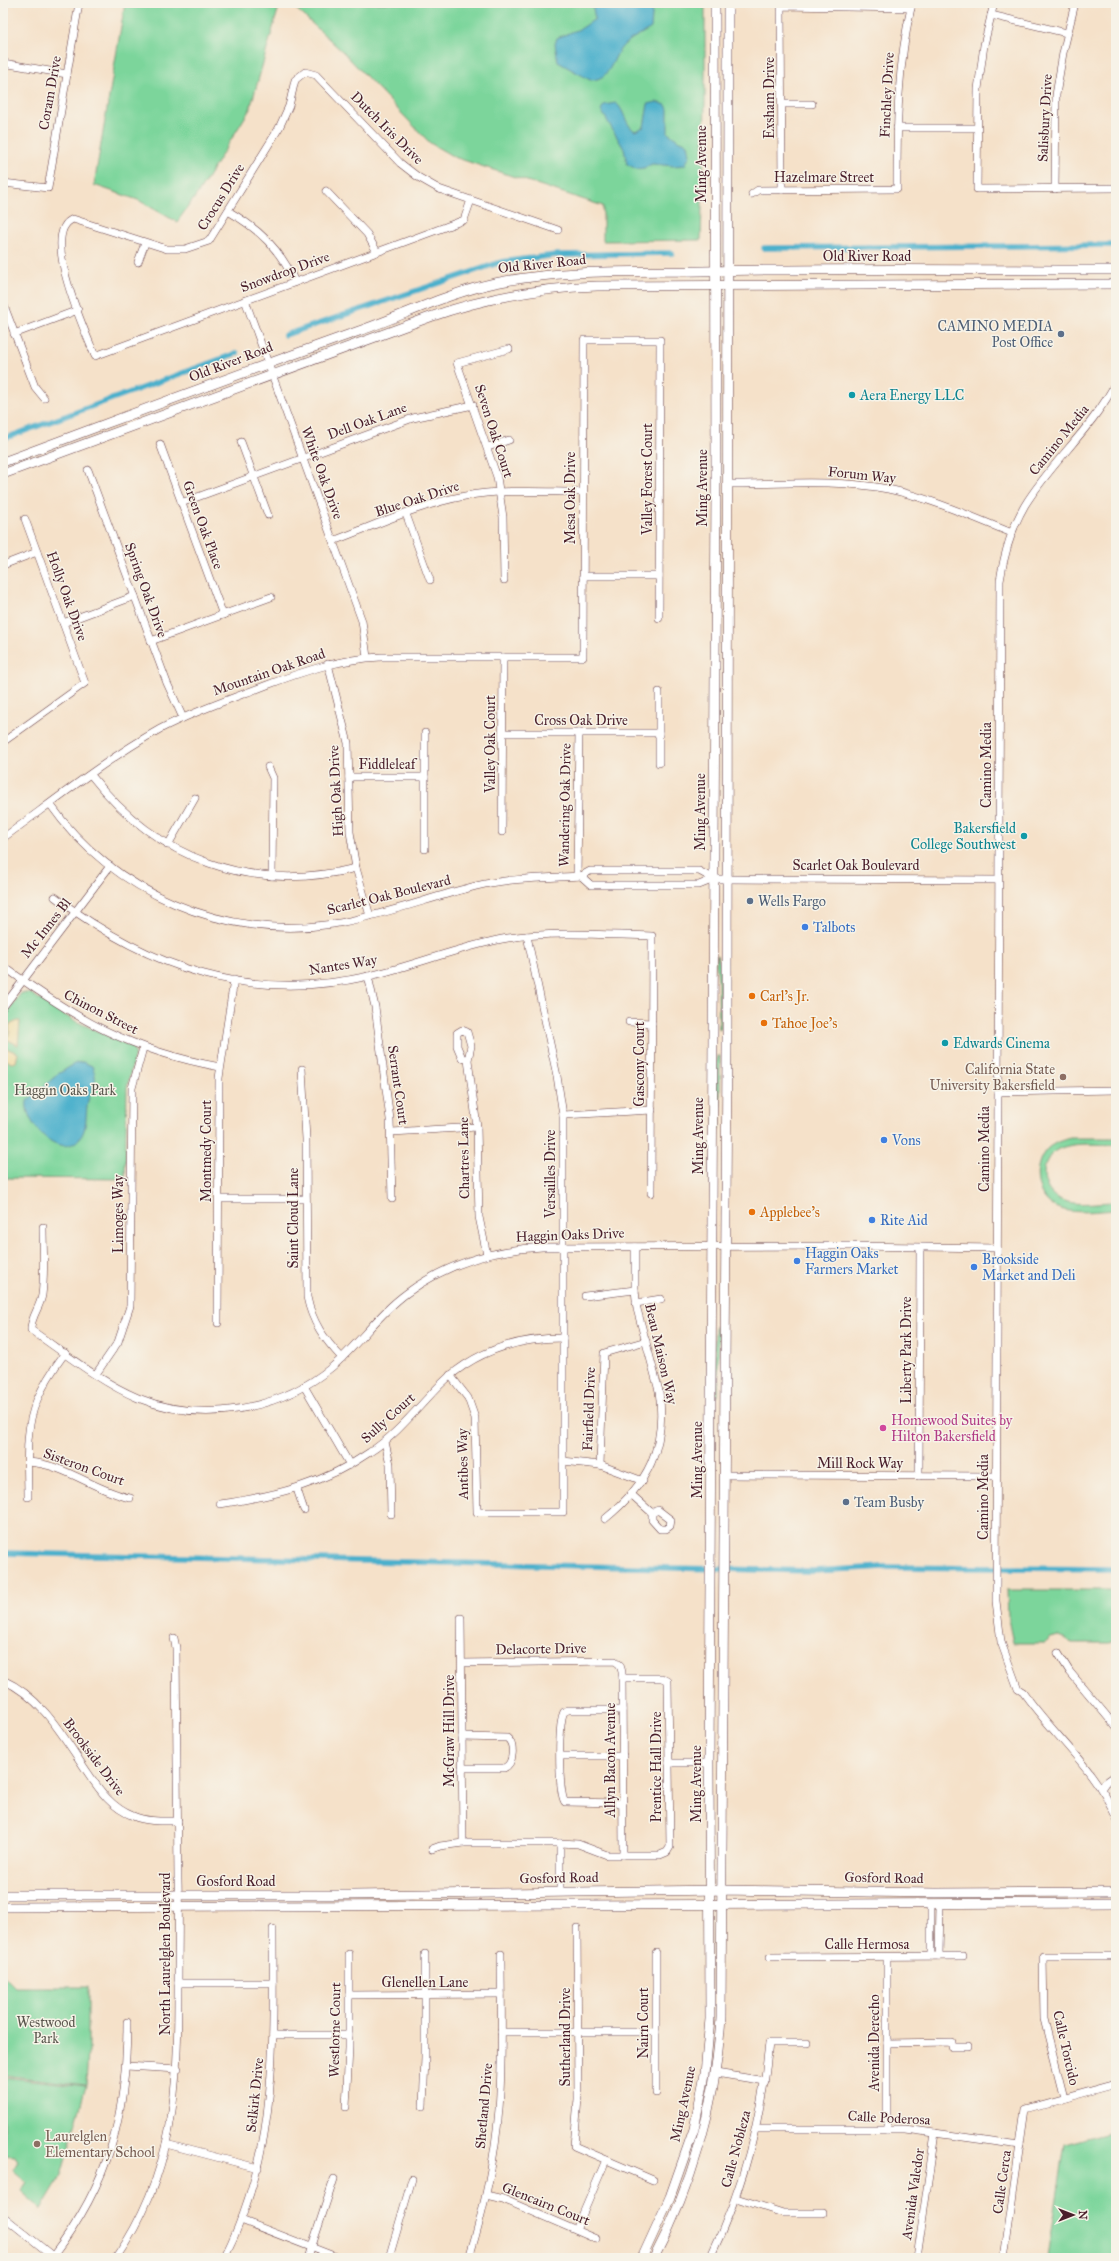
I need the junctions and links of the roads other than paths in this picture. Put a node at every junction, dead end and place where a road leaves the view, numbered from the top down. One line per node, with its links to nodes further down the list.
1 (79, 3): 11 (street, Coram Drive)
2 (715, 3): 30 (main road, Ming Avenue)
3 (728, 3): 31 (main road, Ming Avenue)
4 (994, 3): 8 (street)
5 (1075, 3): 9 (street, Salisbury Drive)
6 (815, 5): 7 (street); 13 (street, Exsham Drive)
7 (911, 5): 15 (street, Finchley Drive)
8 (991, 15): 9 (street); 16 (street)
9 (1067, 33): 20 (street, Salisbury Drive)
10 (3, 63): 11 (street)
11 (67, 74): 17 (street, Coram Drive)
12 (316, 75): 24 (street, Dutch Iris Drive); 25 (street, Crocus Drive)
13 (782, 104): 14 (street); 21 (street, Exsham Drive)
14 (812, 104)
15 (897, 128): 16 (street); 19 (street, Finchley Drive)
16 (976, 128): 20 (street)
17 (3, 183)
18 (1116, 188): 20 (street)
19 (897, 189): 21 (street, Hazelmare Street)
20 (1055, 189)
21 (782, 190): 23 (street, Hazelmare Street)
22 (326, 191): 28 (street)
23 (752, 194)
24 (471, 200): 26 (street, Dutch Iris Drive); 28 (street, Snowdrop Drive)
25 (228, 211): 27 (street, Crocus Drive); 33 (street)
26 (558, 230)
27 (145, 243): 29 (street); 39 (street, Crocus Drive)
28 (377, 252): 33 (street, Snowdrop Drive)
29 (138, 262)
30 (715, 270): 31 (main road, Old River Road); 35 (main road, Ming Avenue); 43 (main road, Old River Road)
31 (727, 270): 32 (main road, Old River Road); 36 (main road, Ming Avenue)
32 (1116, 270)
33 (295, 282): 37 (street, Snowdrop Drive)
34 (1116, 284): 36 (main road, Old River Road)
35 (716, 286): 36 (main road, Old River Road); 44 (main road, Old River Road); 105 (main road, Ming Avenue)
36 (727, 286): 57 (main road, Ming Avenue)
37 (245, 300): 39 (street, Snowdrop Drive); 43 (street, White Oak Drive)
38 (3, 303): 40 (street)
39 (78, 310): 40 (street)
40 (14, 334): 46 (street)
41 (660, 340): 59 (street, Mesa Oak Drive); 69 (street, Valley Forest Court)
42 (509, 349): 47 (street, Seven Oak Court)
43 (268, 362): 44 (street, White Oak Drive); 53 (main road, Old River Road)
44 (272, 373): 52 (street, White Oak Drive); 55 (main road, Old River Road)
45 (1116, 382): 64 (street, Camino Media)
46 (44, 398)
47 (473, 405): 51 (street, Seven Oak Court); 52 (street, Dell Oak Lane)
48 (509, 440): 51 (street)
49 (241, 442): 56 (street)
50 (160, 444): 60 (street, Green Oak Place)
51 (488, 447): 58 (street, Seven Oak Court)
52 (302, 458): 56 (street, Dell Oak Lane); 65 (street, White Oak Drive)
53 (3, 462)
54 (88, 470): 72 (street, Spring Oak Drive)
55 (3, 474)
56 (254, 476): 60 (street, Dell Oak Lane); 62 (street)
57 (727, 484): 64 (street, Forum Way); 104 (main road, Ming Avenue)
58 (500, 492): 59 (street, Blue Oak Drive); 61 (street, Blue Oak Drive); 71 (street, Seven Oak Court)
59 (584, 492): 68 (street, Mesa Oak Drive)
60 (181, 503): 74 (street, Green Oak Place)
61 (406, 514): 65 (street, Blue Oak Drive); 70 (street)
62 (268, 515)
63 (25, 519): 66 (street, Holly Oak Drive)
64 (1012, 533): 106 (street, Camino Media)
65 (333, 541): 78 (street, White Oak Drive)
66 (37, 552): 67 (street); 76 (street, Holly Oak Drive)
67 (3, 565)
68 (583, 576): 69 (street); 80 (street, Mesa Oak Drive)
69 (659, 576): 75 (street, Valley Forest Court)
70 (430, 580)
71 (504, 580)
72 (135, 596): 76 (street); 77 (street, Spring Oak Drive)
73 (271, 597): 74 (street)
74 (222, 615): 77 (street)
75 (659, 618)
76 (63, 623): 88 (street, Holly Oak Drive)
77 (151, 641): 83 (street, Spring Oak Drive)
78 (367, 657): 79 (street, Mountain Oak Road); 81 (street, Mountain Oak Road)
79 (503, 657): 80 (street, Mountain Oak Road); 85 (street, Valley Oak Court)
80 (583, 657)
81 (328, 664): 83 (street, Mountain Oak Road); 92 (street, High Oak Drive)
82 (659, 692): 87 (street)
83 (183, 718): 91 (street, Mountain Oak Road)
84 (425, 733): 93 (street)
85 (503, 733): 86 (street, Cross Oak Drive); 96 (street, Valley Oak Court)
86 (579, 733): 87 (street, Cross Oak Drive); 103 (street, Wandering Oak Drive)
87 (659, 733): 89 (street)
88 (3, 742)
89 (659, 763)
90 (268, 767): 102 (street)
91 (91, 775): 95 (street, Mountain Oak Road); 98 (street)
92 (349, 777): 93 (street, Fiddleleaf); 101 (street, High Oak Drive)
93 (425, 777): 99 (street)
94 (195, 798): 98 (street)
95 (50, 804): 97 (street, Mountain Oak Road); 100 (street, Scarlet Oak Boulevard)
96 (502, 832)
97 (3, 838)
98 (168, 845): 102 (street)
99 (425, 850)
100 (110, 866): 108 (street, Mc Innes Bl); 109 (street, Scarlet Oak Boulevard)
101 (356, 868): 102 (street); 109 (street, High Oak Drive)
102 (272, 876)
103 (579, 876): 105 (street, Scarlet Oak Boulevard); 105 (street, Scarlet Oak Boulevard); 109 (street, Scarlet Oak Boulevard)
104 (726, 878): 105 (street, Scarlet Oak Boulevard); 106 (street, Scarlet Oak Boulevard); 137 (main road, Ming Avenue)
105 (714, 879): 136 (main road, Ming Avenue)
106 (998, 880): 124 (street, Camino Media)
107 (56, 897): 108 (street, Nantes Way)
108 (75, 912): 114 (street, Mc Innes Bl); 115 (street, Nantes Way)
109 (370, 916)
110 (527, 936): 111 (street, Nantes Way); 113 (street, Nantes Way); 126 (street, Versailles Drive)
111 (652, 936): 118 (street, Gascony Court)
112 (3, 966): 114 (street, Chinon Street)
113 (368, 976): 115 (street, Nantes Way); 128 (street, Serrant Court)
114 (22, 980): 116 (street, Mc Innes Bl); 119 (street, Chinon Street)
115 (234, 980): 121 (street, Montmedy Court)
116 (3, 1006)
117 (629, 1022): 118 (street)
118 (652, 1023): 125 (street, Gascony Court)
119 (143, 1048): 121 (street, Chinon Street); 150 (street, Limoges Way)
120 (468, 1060): 127 (street, Chartres Lane)
121 (220, 1067): 130 (street, Montmedy Court)
122 (302, 1069): 131 (street, Saint Cloud Lane)
123 (1116, 1090): 124 (street)
124 (998, 1092): 139 (street, Camino Media)
125 (652, 1110): 126 (street); 129 (street, Gascony Court)
126 (563, 1115): 134 (street, Versailles Drive)
127 (477, 1127): 128 (street); 140 (street, Chartres Lane)
128 (392, 1132): 132 (street, Serrant Court)
129 (651, 1193)
130 (219, 1199): 131 (street); 145 (street, Montmedy Court)
131 (306, 1199): 149 (street, Saint Cloud Lane)
132 (392, 1199)
133 (43, 1227): 148 (street, Haggin Oaks Drive)
134 (564, 1246): 135 (street, Haggin Oaks Drive); 140 (street, Haggin Oaks Drive); 146 (street, Versailles Drive)
135 (635, 1247): 136 (street, Haggin Oaks Drive); 141 (street, Beau Maison Way)
136 (711, 1247): 137 (street, Haggin Oaks Drive); 153 (main road, Ming Avenue)
137 (724, 1247): 138 (street, Haggin Oaks Drive); 159 (main road, Ming Avenue)
138 (920, 1248): 139 (street, Haggin Oaks Drive); 160 (street, Liberty Park Drive)
139 (997, 1248): 161 (street, Camino Media)
140 (487, 1255): 149 (street, Haggin Oaks Drive)
141 (635, 1290): 142 (street); 144 (street, Beau Maison Way)
142 (585, 1296)
143 (662, 1299): 144 (street)
144 (636, 1303): 147 (street, Beau Maison Way)
145 (218, 1323)
146 (563, 1338): 151 (street, Sully Court); 155 (street, Versailles Drive)
147 (646, 1341): 158 (street, Fairfield Drive); 162 (street, Beau Maison Way)
148 (65, 1353): 150 (street, Haggin Oaks Drive); 156 (street)
149 (342, 1358): 152 (street, Haggin Oaks Drive)
150 (96, 1374): 152 (street, Haggin Oaks Drive)
151 (450, 1375): 154 (street, Sully Court); 169 (street, Antibes Way)
152 (304, 1386): 157 (street)
153 (711, 1427): 159 (main road); 186 (main road, Ming Avenue)
154 (385, 1442): 157 (street, Sully Court); 171 (street)
155 (563, 1461): 158 (street); 169 (street, Versailles Drive)
156 (28, 1462): 165 (street); 166 (street, Sisteron Court)
157 (350, 1465): 163 (street, Sully Court)
158 (600, 1465): 162 (street)
159 (724, 1475): 160 (street, Mill Rock Way); 197 (main road, Ming Avenue)
160 (919, 1476): 161 (street, Mill Rock Way)
161 (996, 1476): 189 (street, Camino Media)
162 (643, 1481): 164 (street, Beau Maison Way)
163 (297, 1489): 167 (street, Sully Court); 168 (street)
164 (632, 1495): 170 (street); 172 (street, Beau Maison Way)
165 (28, 1497)
166 (130, 1498)
167 (220, 1504)
168 (304, 1510)
169 (563, 1512)
170 (652, 1513)
171 (391, 1514)
172 (605, 1519)
173 (461, 1618): 176 (street, McGraw Hill Drive)
174 (174, 1638): 192 (street, North Laurelglen Boulevard)
175 (1058, 1653): 181 (street)
176 (462, 1663): 177 (street, Delacorte Drive); 182 (street, McGraw Hill Drive)
177 (620, 1665): 178 (street, Allyn Bacon Avenue)
178 (622, 1678): 180 (street, Allyn Bacon Avenue); 185 (street, Prentice Hall Drive)
179 (3, 1680): 192 (street, Brookside Drive)
180 (622, 1710): 183 (street); 184 (street, Allyn Bacon Avenue)
181 (1115, 1724)
182 (462, 1737): 187 (street, McGraw Hill Drive); 187 (street)
183 (561, 1756): 184 (street); 190 (street)
184 (623, 1756): 190 (street, Allyn Bacon Avenue)
185 (669, 1763): 186 (street); 196 (street, Prentice Hall Drive)
186 (709, 1763): 198 (main road, Ming Avenue)
187 (462, 1768): 193 (street, McGraw Hill Drive)
188 (1116, 1774): 189 (street)
189 (1101, 1789): 191 (street, Camino Media)
190 (623, 1803): 196 (street, Allyn Bacon Avenue)
191 (1116, 1817)
192 (178, 1821): 202 (street, North Laurelglen Boulevard)
193 (463, 1843): 194 (street); 195 (street)
194 (560, 1843): 196 (street); 199 (street)
195 (432, 1850)
196 (623, 1855)
197 (722, 1890): 198 (main road, Gosford Road); 200 (main road, Gosford Road); 207 (main road, Ming Avenue)
198 (710, 1891): 199 (main road, Gosford Road); 206 (main road, Ming Avenue)
199 (560, 1892): 202 (main road, Gosford Road); 205 (main road)
200 (1116, 1892)
201 (3, 1895): 202 (main road, Gosford Road)
202 (178, 1895): 209 (street, North Laurelglen Boulevard)
203 (1116, 1903): 204 (main road, Gosford Road)
204 (936, 1905): 207 (main road, Gosford Road); 216 (street); 217 (street)
205 (490, 1906): 206 (main road, Gosford Road); 209 (main road, Gosford Road)
206 (710, 1906): 207 (main road, Gosford Road); 270 (main road, Ming Avenue)
207 (722, 1906): 238 (main road, Ming Avenue)
208 (3, 1907): 209 (main road, Gosford Road)
209 (179, 1907): 222 (street, North Laurelglen Boulevard)
210 (577, 1928): 229 (street, Sutherland Drive)
211 (273, 1929): 223 (street, Selkirk Drive)
212 (656, 1953): 230 (street, Nairn Court)
213 (349, 1954): 226 (street, Westlorne Court)
214 (425, 1954): 224 (street)
215 (501, 1954): 225 (street, Shetland Drive)
216 (931, 1956): 217 (street, Calle Hermosa); 221 (street, Calle Hermosa)
217 (939, 1956): 218 (street, Calle Hermosa)
218 (964, 1956)
219 (1116, 1956): 242 (street, Calle Torcido)
220 (770, 1957): 221 (street, Calle Hermosa)
221 (887, 1957): 234 (street, Avenida Derecho)
222 (178, 1983): 223 (street); 237 (street, North Laurelglen Boulevard)
223 (273, 1983): 232 (street, Selkirk Drive)
224 (425, 1994): 225 (street, Glenellen Lane); 226 (street, Glenellen Lane); 243 (street)
225 (501, 1994): 228 (street, Shetland Drive)
226 (349, 1995): 231 (street, Westlorne Court)
227 (127, 2022): 236 (street)
228 (501, 2032): 229 (street); 255 (street, Shetland Drive)
229 (578, 2032): 230 (street); 250 (street, Sutherland Drive)
230 (656, 2032): 241 (street, Nairn Court)
231 (349, 2035): 232 (street); 244 (street, Westlorne Court)
232 (273, 2036): 251 (street, Selkirk Drive)
233 (807, 2043): 239 (street, Calle Nobleza)
234 (887, 2043): 235 (street); 246 (street, Avenida Derecho)
235 (967, 2047)
236 (126, 2066): 237 (street); 263 (street)
237 (178, 2069): 248 (street, North Laurelglen Boulevard)
238 (716, 2073): 239 (street); 271 (main road, Ming Avenue)
239 (765, 2080): 245 (street, Calle Nobleza)
240 (1116, 2084): 242 (street)
241 (656, 2093)
242 (1064, 2098): 249 (street, Calle Cerca)
243 (423, 2106)
244 (346, 2107)
245 (756, 2129): 246 (street, Calle Poderosa); 256 (street, Calle Nobleza)
246 (887, 2129): 247 (street, Calle Poderosa)
247 (935, 2133): 249 (street, Calle Poderosa); 273 (street, Avenida Valedor)
248 (166, 2144): 251 (street); 264 (street, North Laurelglen Boulevard)
249 (1020, 2145): 274 (street, Calle Cerca)
250 (606, 2160): 254 (street); 260 (street)
251 (258, 2168): 259 (street, Selkirk Drive)
252 (334, 2179): 262 (street)
253 (412, 2179): 268 (street)
254 (654, 2180)
255 (486, 2195): 260 (street, Glencairn Court); 269 (street, Shetland Drive)
256 (736, 2198): 257 (street); 272 (street, Calle Nobleza)
257 (822, 2213)
258 (3, 2216): 263 (street)
259 (241, 2220): 262 (street); 265 (street, Selkirk Drive)
260 (576, 2230): 261 (street, Glencairn Court)
261 (596, 2239)
262 (312, 2247): 266 (street); 267 (street)
263 (54, 2257)
264 (116, 2258)
265 (224, 2258)
266 (308, 2258)
267 (339, 2258)
268 (389, 2258)
269 (470, 2258)
270 (642, 2258)
271 (654, 2258)
272 (710, 2258)
273 (917, 2258)
274 (1004, 2258)

